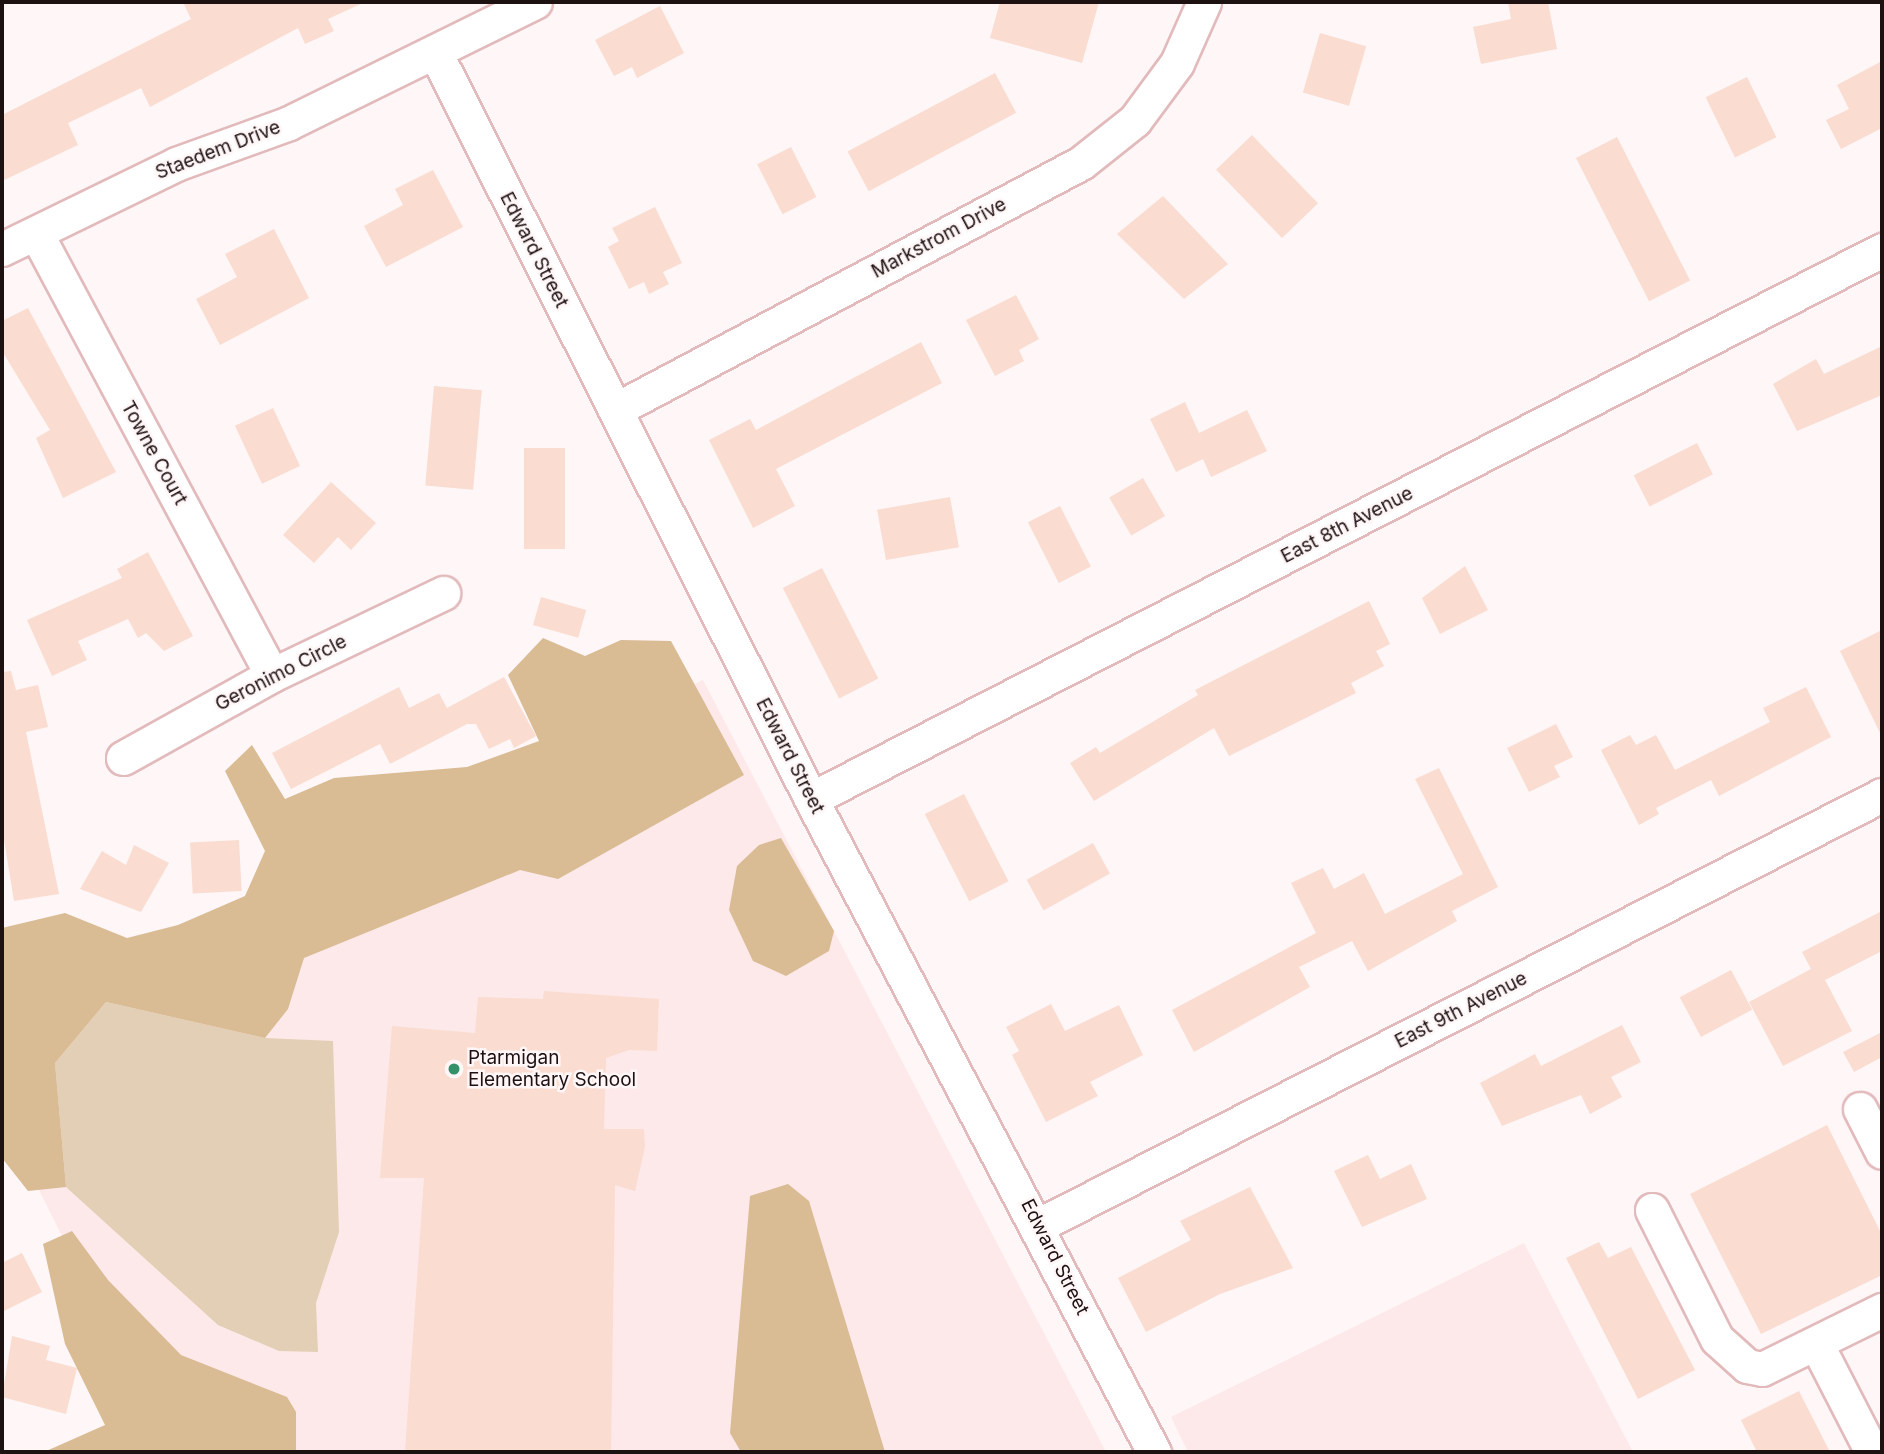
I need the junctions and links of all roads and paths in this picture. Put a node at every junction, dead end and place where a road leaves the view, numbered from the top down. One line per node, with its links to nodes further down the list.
1 (535, 2): 3 (street, Staedem Drive)
2 (1204, 2): 7 (street, Markstrom Drive)
3 (436, 54): 4 (street, Staedem Drive); 7 (street, Edward Street)
4 (36, 233): 5 (street, Staedem Drive); 9 (street, Towne Court)
5 (2, 250)
6 (1882, 250): 12 (street, East 8th Avenue)
7 (615, 410): 12 (street, Edward Street)
8 (443, 593): 9 (street, Geronimo Circle)
9 (272, 675): 10 (street, Geronimo Circle)
10 (123, 758)
11 (1882, 796): 16 (street, East 9th Avenue)
12 (811, 799): 16 (street, Edward Street)
13 (1860, 1109): 14 (street)
14 (1882, 1152)
15 (1652, 1210): 18 (street)
16 (1039, 1225): 19 (street, Edward Street)
17 (1882, 1310): 18 (street)
18 (1817, 1345): 20 (street)
19 (1154, 1452)
20 (1872, 1452)

